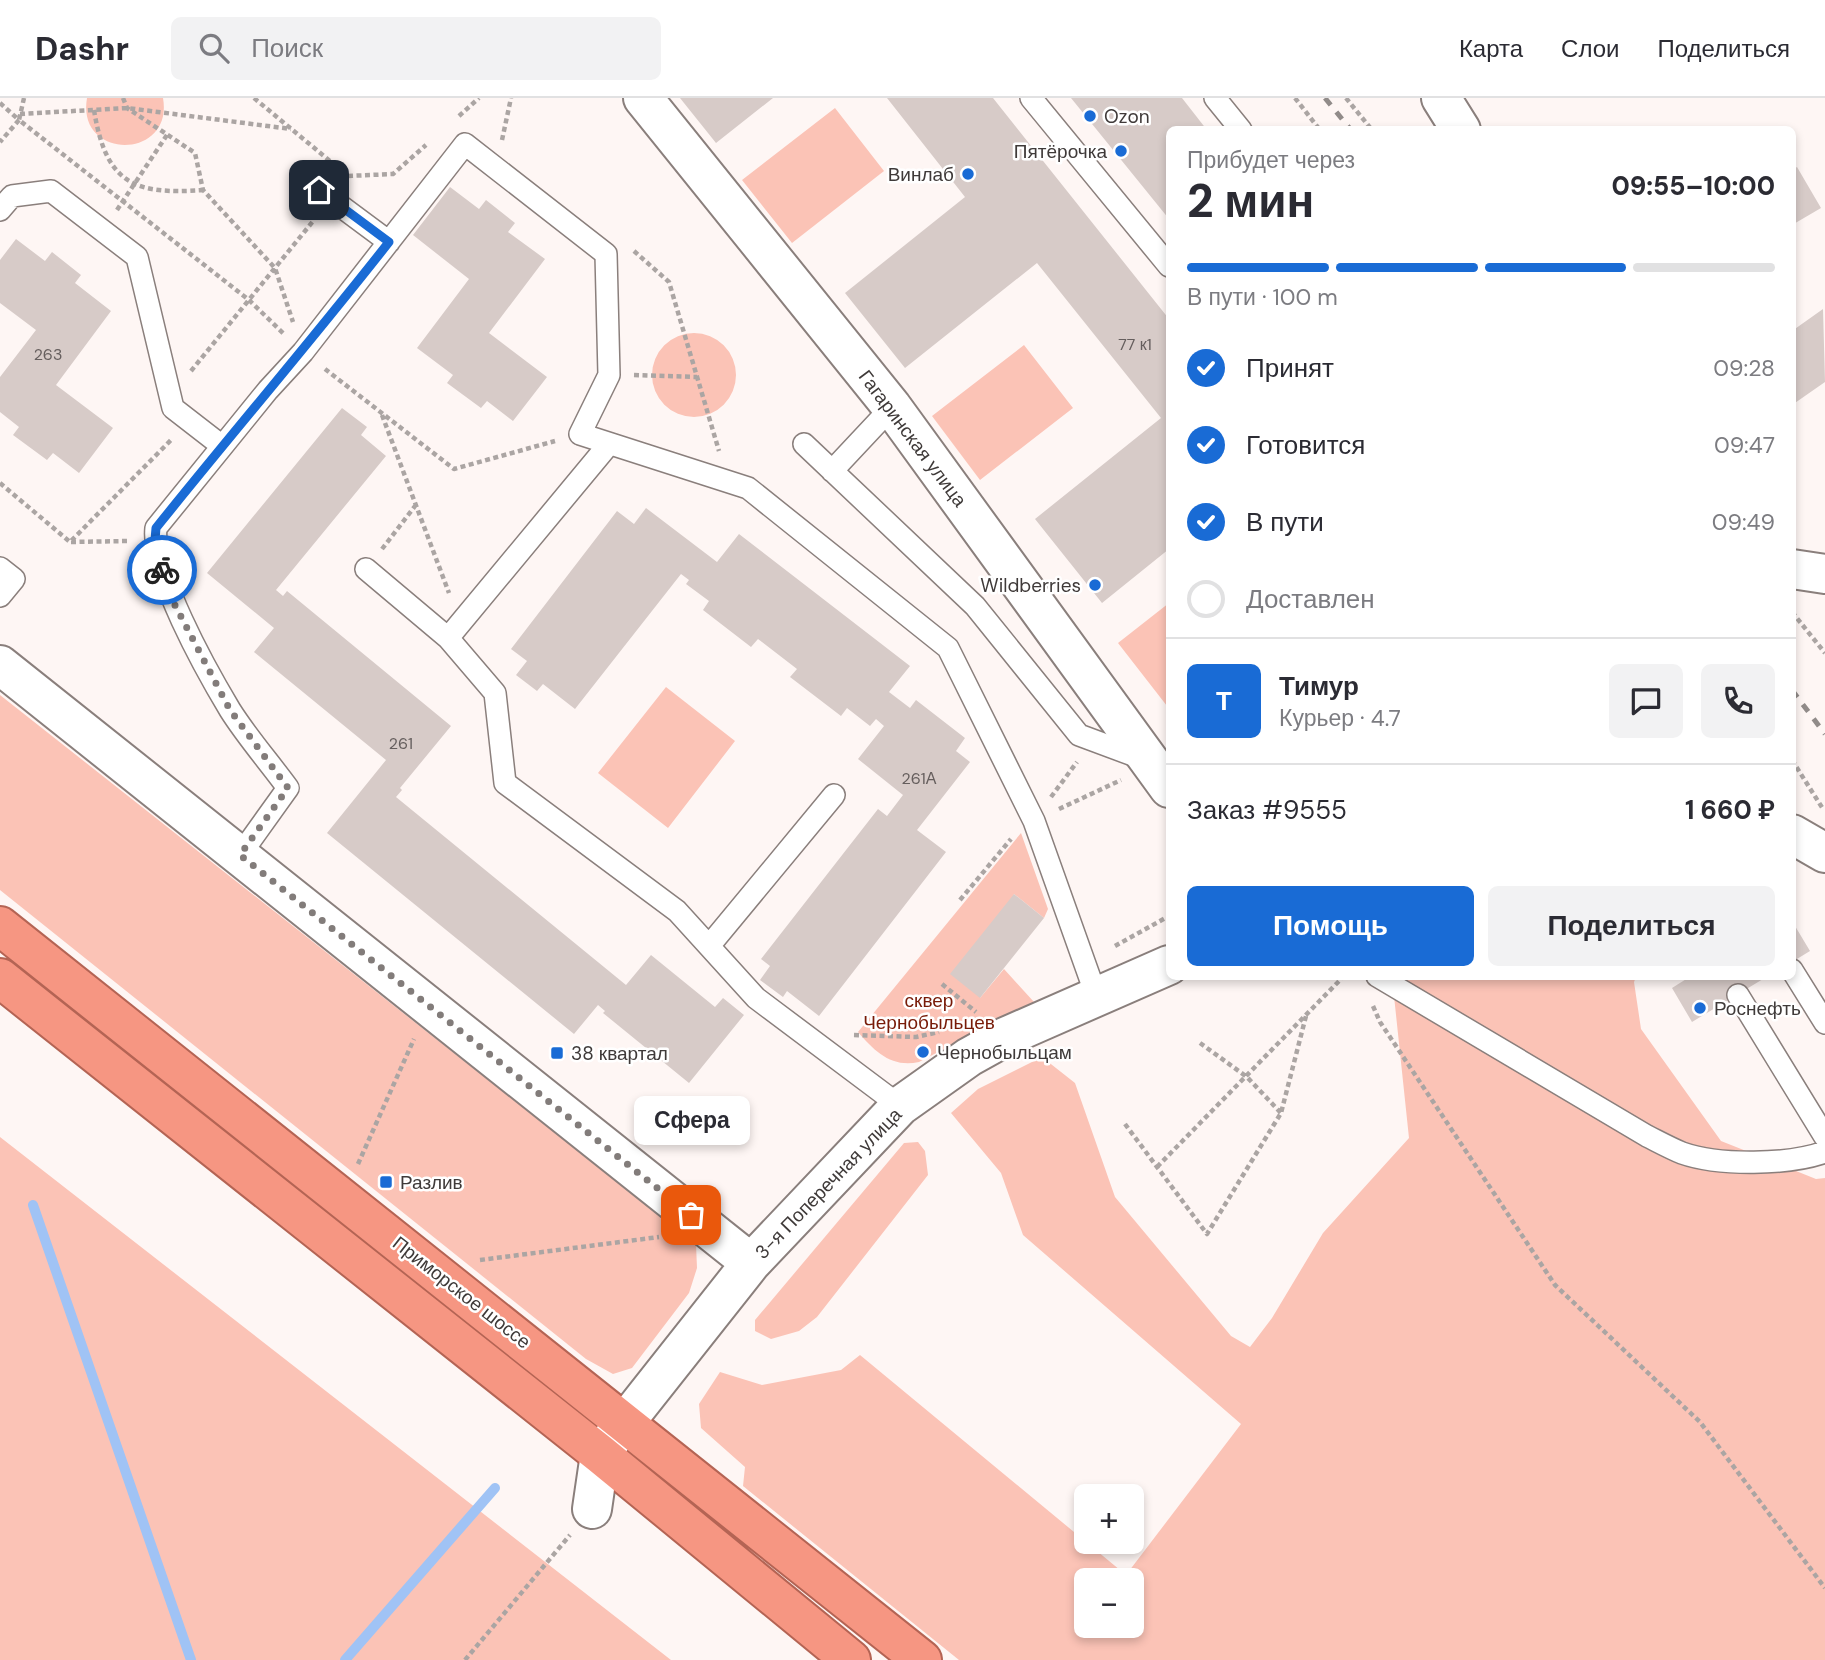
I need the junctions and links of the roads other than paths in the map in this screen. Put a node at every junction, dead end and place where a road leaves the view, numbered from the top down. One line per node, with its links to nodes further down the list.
1 (643, 98): 11 (street, Гагаринская улица)
2 (1031, 98): 10 (lane)
3 (1215, 98): 5 (lane)
4 (1441, 98): 6 (street)
5 (1238, 126)
6 (1458, 126)
7 (325, 195): 9 (lane)
8 (0, 210): 14 (lane)
9 (389, 242): 12 (lane); 14 (lane)
10 (1166, 262)
11 (892, 407): 15 (lane); 21 (street, Гагаринская улица)
12 (610, 444): 19 (lane); 32 (lane)
13 (804, 444): 15 (lane)
14 (222, 446): 25 (lane)
15 (832, 471): 21 (lane)
16 (0, 568): 18 (lane)
17 (366, 569): 19 (lane)
18 (0, 596)
19 (454, 631): 27 (lane)
20 (0, 664): 25 (street)
21 (1156, 771)
22 (834, 795): 27 (lane)
23 (1796, 836): 24 (street)
24 (1825, 853)
25 (240, 855): 38 (street)
26 (0, 926): 39 (highway, Приморское шоссе)
27 (709, 946): 35 (lane)
28 (1166, 966): 32 (street, 3-я Поперечная улица)
29 (1796, 976): 34 (lane)
30 (0, 978): 40 (highway)
31 (1384, 980): 37 (lane)
32 (1096, 995): 35 (street, 3-я Поперечная улица)
33 (1738, 995): 36 (lane)
34 (1825, 1023)
35 (900, 1106): 38 (street, 3-я Поперечная улица)
36 (1825, 1137)
37 (1825, 1152)
38 (751, 1263): 39 (street, 3-я Поперечная улица)
39 (625, 1422): 40 (street, 3-я Поперечная улица); 43 (highway, Приморское шоссе)
40 (600, 1454): 41 (street, 3-я Поперечная улица); 42 (highway)
41 (592, 1509)
42 (851, 1660)
43 (922, 1660)

